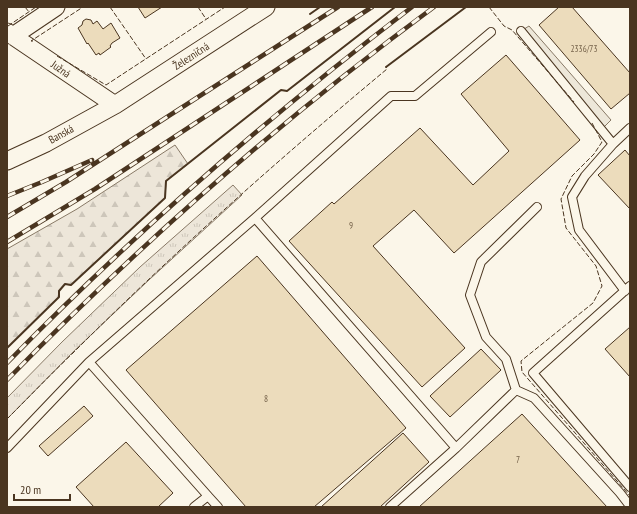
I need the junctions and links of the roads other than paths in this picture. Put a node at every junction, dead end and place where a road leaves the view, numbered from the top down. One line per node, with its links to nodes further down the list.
1 (56, 7): 5 (street)
2 (266, 7): 6 (street, Železničná)
3 (521, 31): 8 (lane)
4 (491, 32): 11 (lane)
5 (10, 34): 6 (street, Južná)
6 (115, 105): 9 (street, Banská)
7 (630, 128): 8 (lane)
8 (614, 144): 12 (lane)
9 (7, 161)
10 (537, 207): 14 (lane)
11 (255, 218): 13 (lane); 16 (lane)
12 (627, 288): 17 (lane)
13 (89, 362): 15 (lane); 18 (lane)
14 (516, 390): 16 (lane); 19 (lane)
15 (7, 448)
16 (456, 448): 22 (lane)
17 (630, 487)
18 (208, 496): 20 (lane); 21 (lane)
19 (630, 506)
20 (194, 507)
21 (218, 507)
22 (390, 507)

